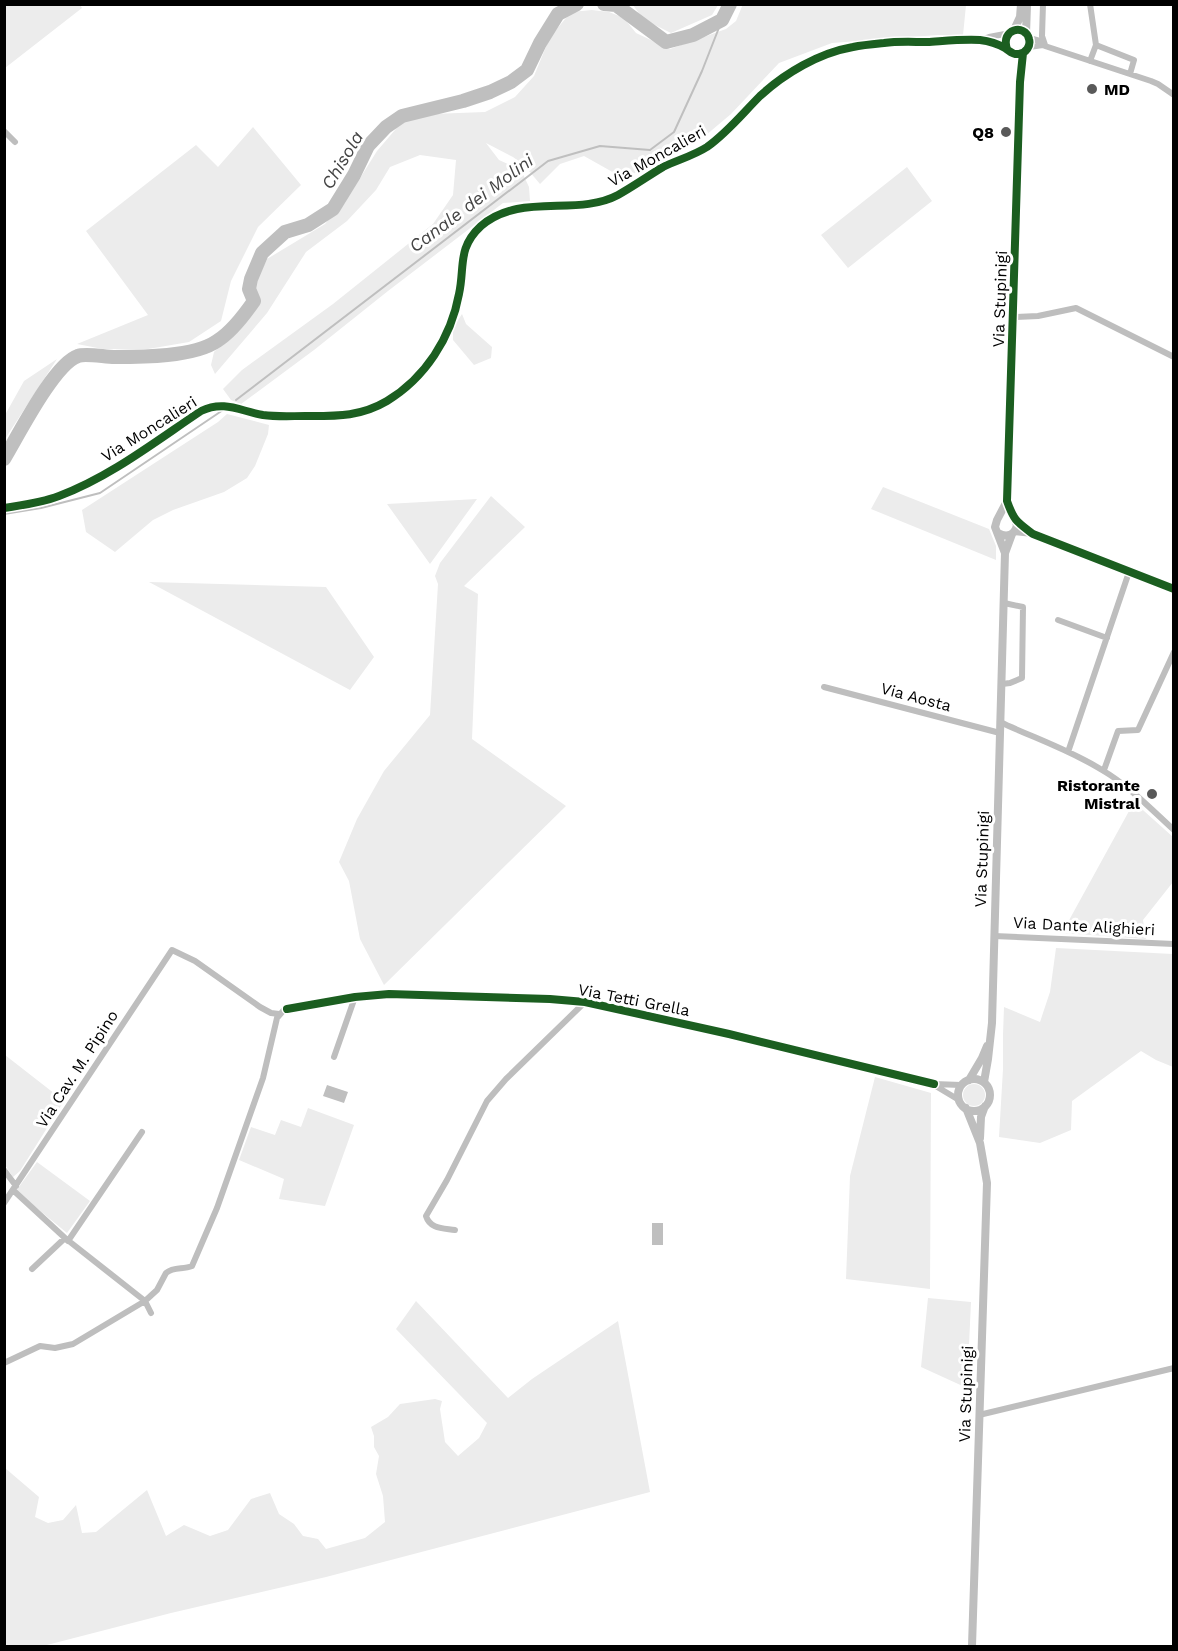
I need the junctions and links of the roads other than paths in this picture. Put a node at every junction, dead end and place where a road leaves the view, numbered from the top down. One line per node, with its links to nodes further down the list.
1 (1021, 4): 5 (street)
2 (1027, 4): 7 (street, Via Stupinigi)
3 (1043, 4): 9 (street)
4 (1090, 4): 8 (street)
5 (1012, 32): 6 (street, Via Moncalieri); 7 (street); 10 (street)
6 (981, 40): 10 (street, Via Moncalieri); 20 (street, Via Moncalieri)
7 (1027, 43): 9 (street); 10 (street); 13 (street, Via Stupinigi)
8 (1096, 45): 11 (street); 12 (street)
9 (1044, 46): 11 (street)
10 (1008, 50): 13 (street, Via Stupinigi)
11 (1090, 61): 12 (street)
12 (1130, 74): 14 (street)
13 (1020, 82): 17 (street, Via Stupinigi)
14 (1173, 95)
15 (4, 131): 16 (street)
16 (15, 142)
17 (1013, 317): 18 (street); 19 (street, Via Stupinigi)
18 (1173, 357)
19 (1007, 501): 21 (street, Via Stupinigi); 22 (street, Via Stupinigi)
20 (4, 508)
21 (999, 517): 22 (street); 23 (street)
22 (1014, 519): 24 (street); 25 (street)
23 (998, 533): 24 (street); 26 (street, Via Stupinigi)
24 (1013, 533): 25 (street); 26 (street, Via Stupinigi)
25 (1033, 534): 27 (street)
26 (1005, 553): 29 (street, Via Stupinigi)
27 (1129, 573): 28 (street); 31 (street)
28 (1173, 589)
29 (1004, 603): 33 (street, Via Stupinigi); 33 (street)
30 (1058, 620): 31 (street)
31 (1107, 638): 37 (street)
32 (1173, 652): 38 (street)
33 (1002, 684): 35 (street, Via Stupinigi)
34 (824, 687): 36 (street, Via Aosta)
35 (1000, 722): 36 (street, Via Stupinigi); 37 (street)
36 (1000, 733): 40 (street, Via Stupinigi)
37 (1068, 752): 38 (street)
38 (1104, 770): 39 (street)
39 (1173, 830)
40 (994, 936): 41 (street, Via Dante Alighieri); 45 (street, Via Stupinigi)
41 (1173, 944)
42 (355, 997): 43 (street, Via Tetti Grella); 44 (street, Via Tetti Grella); 46 (street)
43 (585, 1002): 49 (street, Via Tetti Grella); 59 (street)
44 (279, 1014): 57 (street, Via Cav. M. Pipino); 62 (street)
45 (990, 1036): 47 (street, Via Stupinigi); 48 (street, Via Stupinigi)
46 (334, 1057)
47 (969, 1080): 48 (street); 50 (street, Via Stupinigi)
48 (984, 1082): 52 (street, Via Stupinigi)
49 (933, 1084): 50 (street, Via Tetti Grella); 51 (street, Via Tetti Grella)
50 (961, 1085): 51 (street)
51 (959, 1100): 53 (street, Via Stupinigi)
52 (985, 1106): 53 (street); 55 (street, Via Stupinigi)
53 (966, 1108): 55 (street, Via Stupinigi)
54 (142, 1132): 60 (street)
55 (980, 1143): 66 (street, Via Stupinigi)
56 (4, 1170): 57 (street)
57 (15, 1188): 58 (street, Via Cav. M. Pipino); 60 (street)
58 (4, 1203)
59 (455, 1230)
60 (66, 1239): 61 (street); 62 (street)
61 (32, 1269)
62 (145, 1301): 63 (street); 64 (street)
63 (151, 1313)
64 (4, 1363)
65 (1173, 1368): 66 (street)
66 (979, 1415): 67 (street, Via Stupinigi)
67 (972, 1647)

